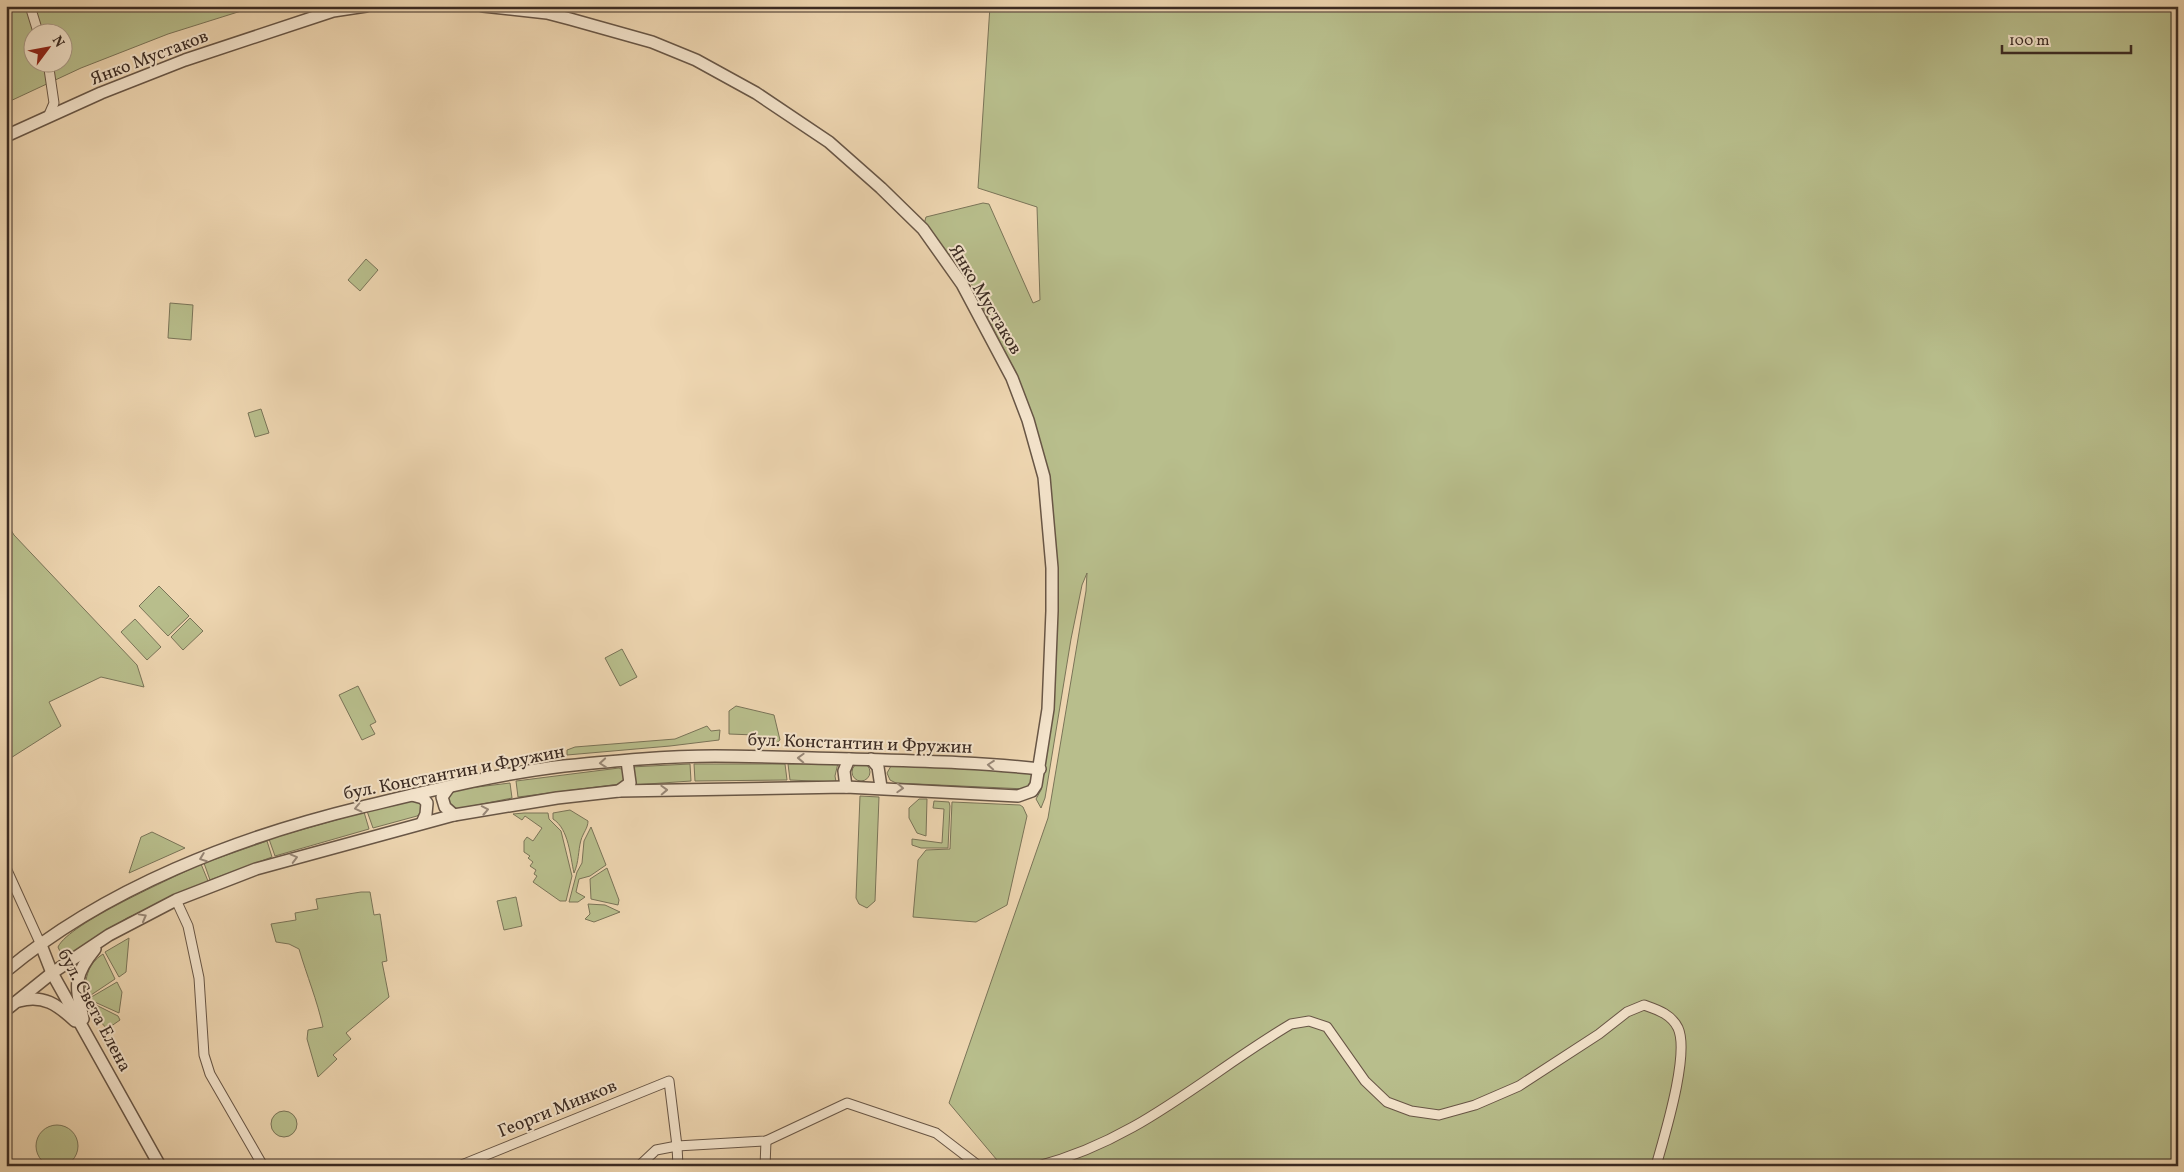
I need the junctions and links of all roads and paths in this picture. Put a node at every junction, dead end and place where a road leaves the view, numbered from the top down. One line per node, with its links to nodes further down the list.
1 (30, 6): 6 (street)
2 (366, 6): 4 (street, Янко Мустаков)
3 (483, 6): 5 (street, Янко Мустаков)
4 (335, 8): 8 (street, Янко Мустаков)
5 (547, 10): 13 (street, Янко Мустаков)
6 (35, 22)
7 (49, 72): 8 (street)
8 (48, 117): 9 (street, Янко Мустаков)
9 (6, 136)
10 (849, 759): 11 (street, бул. Константин и Фружин); 12 (street, бул. Константин и Фружин, one-way to 12); 16 (street)
11 (871, 759): 13 (street, бул. Константин и Фружин, one-way to 11); 14 (street)
12 (627, 761): 15 (street, бул. Константин и Фружин, one-way to 15); 19 (street)
13 (1040, 769): 18 (street, one-way to 13)
14 (880, 772): 17 (street); 18 (street)
15 (449, 787): 20 (street, бул. Константин и Фружин); 21 (street)
16 (846, 787): 17 (street); 19 (street, one-way to 16)
17 (867, 787): 18 (street)
18 (881, 788)
19 (619, 791): 21 (street, one-way to 19)
20 (412, 795): 22 (street); 26 (street, бул. Константин и Фружин, one-way to 26)
21 (454, 816): 22 (street)
22 (422, 823): 24 (street, one-way to 22)
23 (6, 868): 26 (street, бул. Света Елена)
24 (176, 900): 25 (street, one-way to 24); 35 (street)
25 (101, 942): 28 (street); 30 (street)
26 (41, 945): 27 (street, бул. Константин и Фружин); 28 (street, бул. Света Елена)
27 (6, 971)
28 (52, 974): 29 (street); 30 (street, бул. Света Елена)
29 (11, 1006): 30 (street)
30 (86, 1031): 34 (street, бул. Света Елена)
31 (766, 1141): 32 (street); 39 (street); 40 (street)
32 (677, 1146): 36 (street, Георги Минков); 37 (street); 38 (street)
33 (2178, 1164): 43 (street)
34 (160, 1166)
35 (263, 1166)
36 (459, 1166)
37 (639, 1166)
38 (678, 1166)
39 (765, 1166)
40 (979, 1166)
41 (1038, 1166): 42 (street)
42 (1656, 1166)
43 (2170, 1166)

